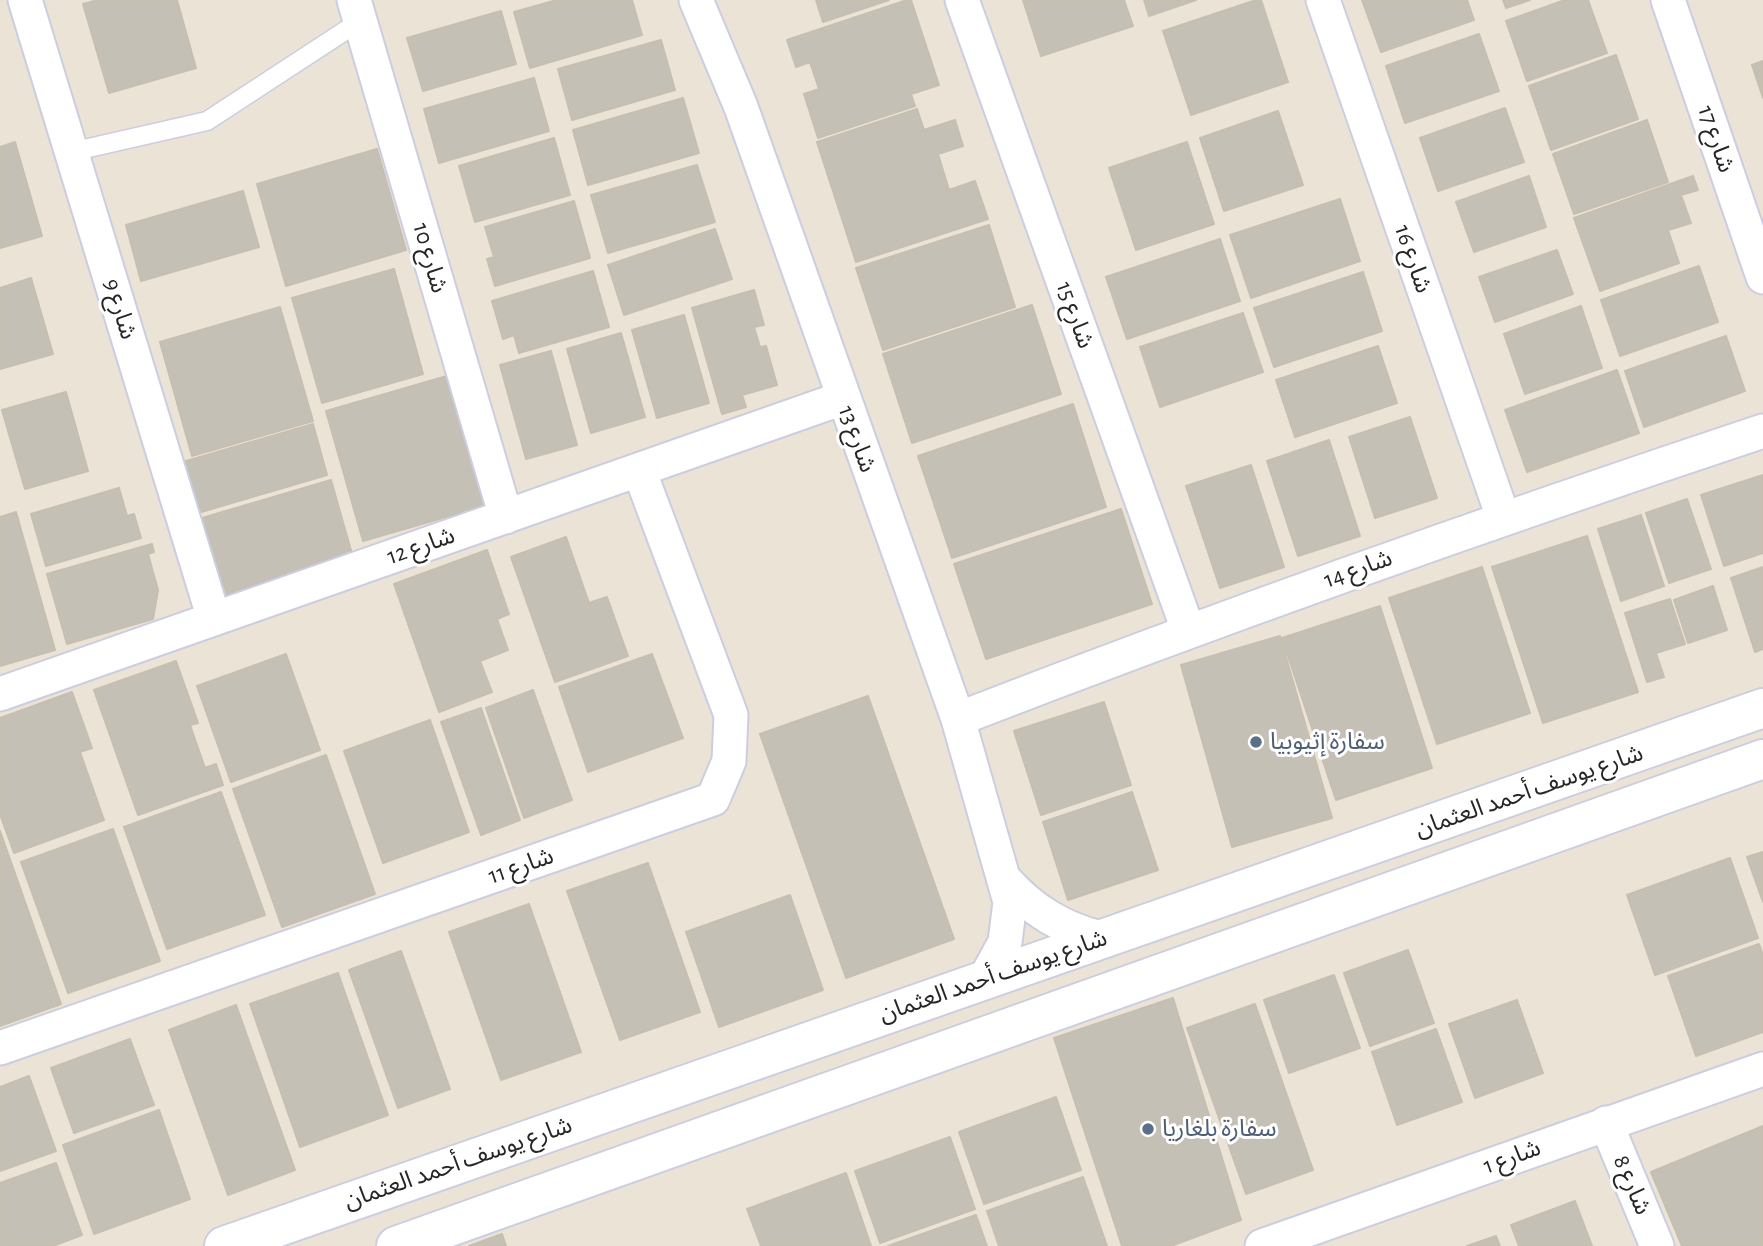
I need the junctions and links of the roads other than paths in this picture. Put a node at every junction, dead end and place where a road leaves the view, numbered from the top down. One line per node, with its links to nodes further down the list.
1 (25, 0): 7 (street, شارع 9)
2 (696, 0): 9 (street, شارع 13)
3 (961, 0): 15 (street, شارع 15)
4 (1324, 0): 13 (street, شارع 16)
5 (1668, 0): 8 (street, شارع 17)
6 (357, 11): 7 (lane); 12 (street, شارع 10)
7 (71, 152): 14 (street, شارع 9)
8 (1763, 277)
9 (843, 398): 11 (street, شارع 12); 18 (street, شارع 13)
10 (1763, 431): 13 (street, شارع 14)
11 (639, 470): 12 (street, شارع 12); 25 (street, شارع 11)
12 (506, 517): 14 (street, شارع 12)
13 (1503, 517): 15 (street, شارع 14)
14 (215, 619): 16 (street, شارع 12)
15 (1188, 629): 18 (street, شارع 14)
16 (0, 694)
17 (1763, 708): 19 (street, شارع يوسف أحمد العثمان)
18 (958, 719): 21 (street, شارع 13)
19 (1695, 734): 22 (street); 23 (street, شارع يوسف أحمد العثمان)
20 (1763, 759): 22 (street, شارع يوسف أحمد العثمان)
21 (1006, 881): 23 (street); 24 (street, شارع 13)
22 (1391, 890): 29 (street, شارع يوسف أحمد العثمان)
23 (1100, 938): 24 (street, شارع يوسف أحمد العثمان)
24 (986, 977): 28 (street, شارع يوسف أحمد العثمان)
25 (0, 1048)
26 (1763, 1069): 27 (street, شارع 1)
27 (1606, 1123): 30 (street, شارع 1); 31 (street, شارع 8)
28 (224, 1246)
29 (396, 1246)
30 (1262, 1246)
31 (1657, 1246)

